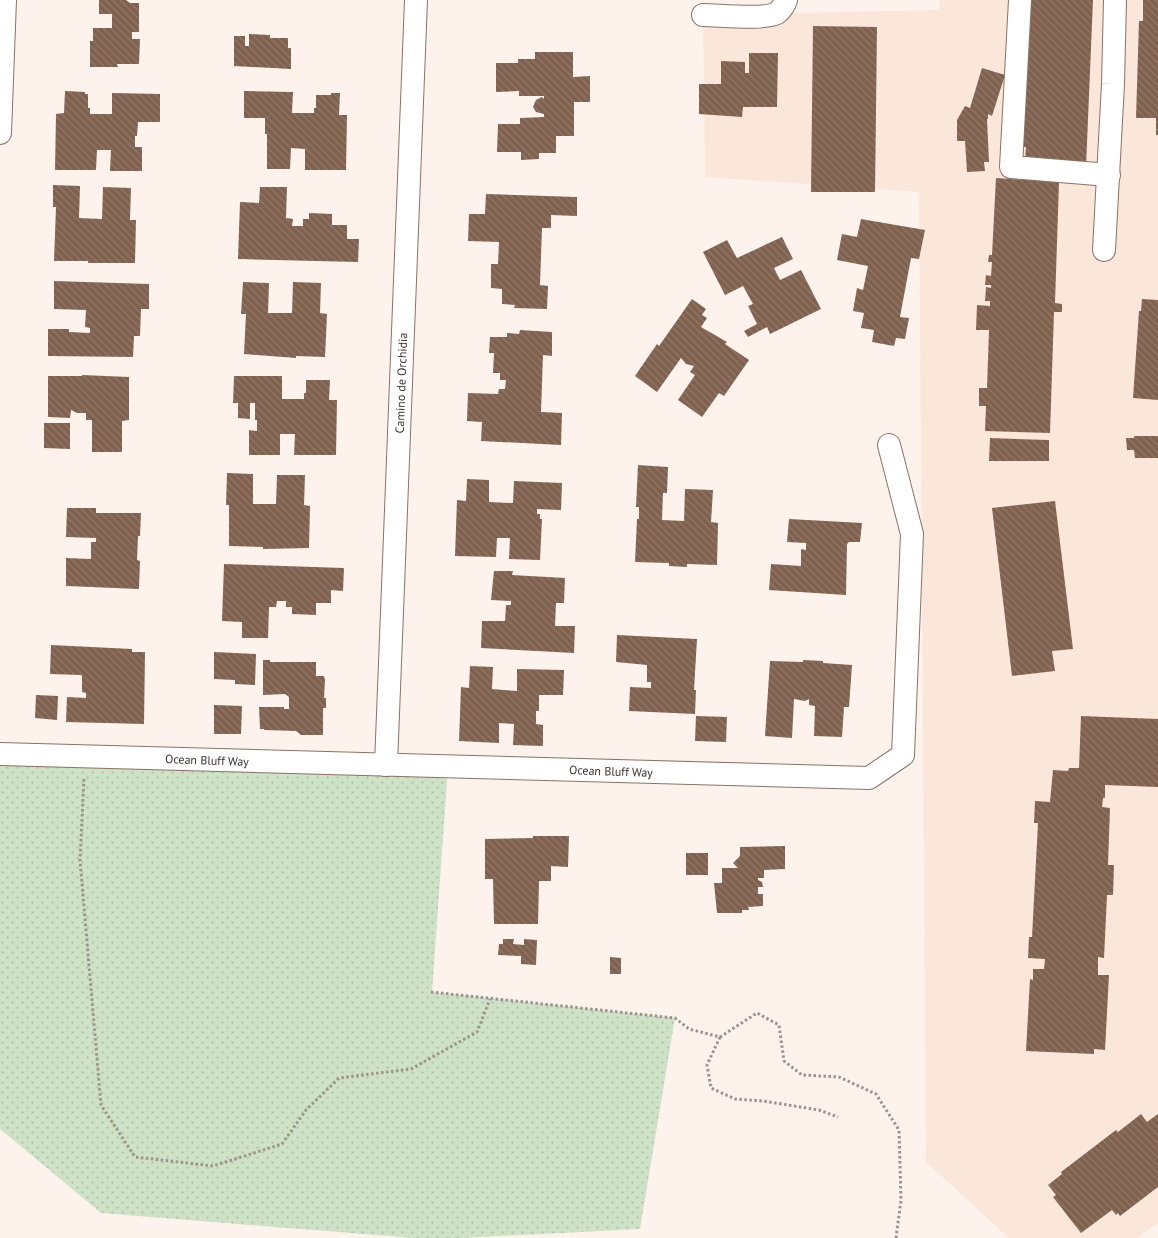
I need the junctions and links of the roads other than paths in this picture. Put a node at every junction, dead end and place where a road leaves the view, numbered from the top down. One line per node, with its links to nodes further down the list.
1 (6, 0): 7 (street)
2 (416, 0): 12 (street, Camino de Orchidia)
3 (786, 0): 6 (street)
4 (1020, 0): 8 (street)
5 (1115, 0): 8 (street)
6 (702, 15)
7 (0, 133)
8 (1109, 175): 9 (street)
9 (1104, 250)
10 (889, 445): 12 (street, Ocean Bluff Way)
11 (0, 754): 12 (street, Ocean Bluff Way)
12 (386, 765)

